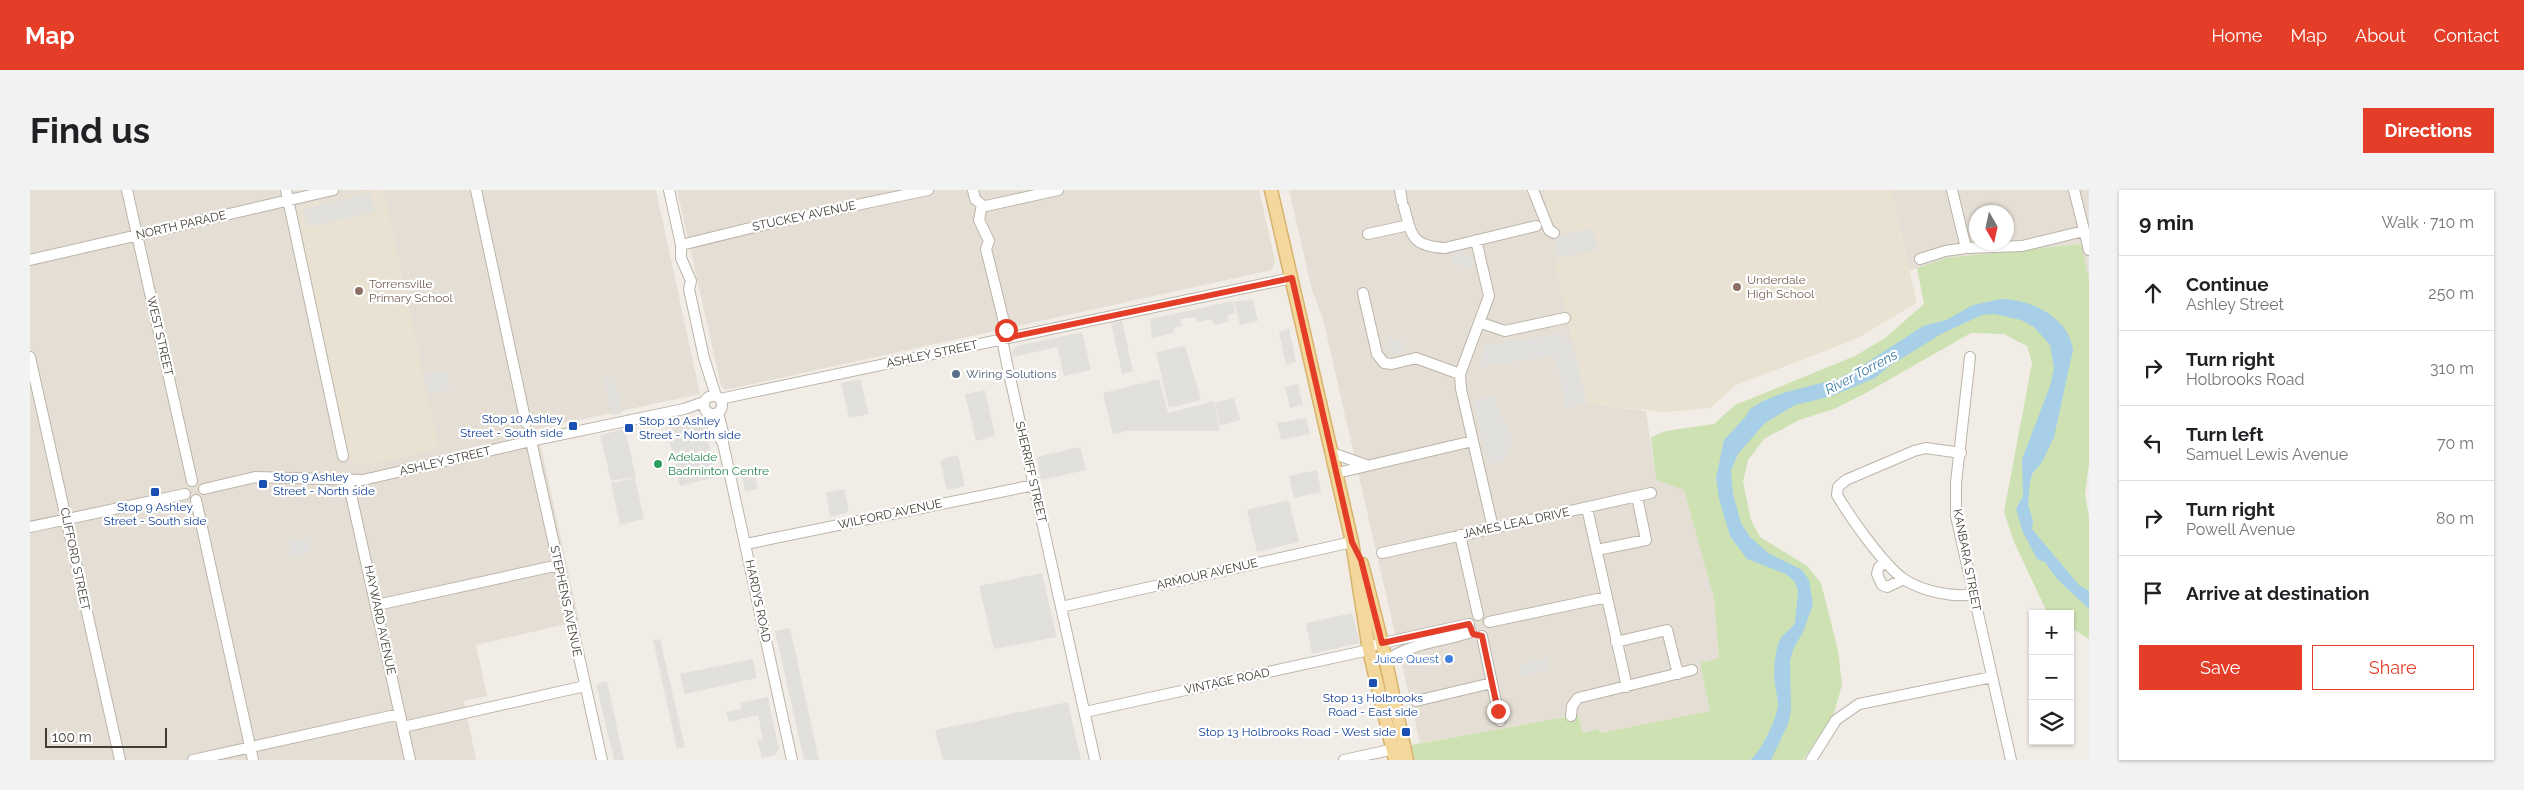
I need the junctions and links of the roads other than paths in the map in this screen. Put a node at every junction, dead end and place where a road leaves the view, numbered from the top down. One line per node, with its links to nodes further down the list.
1 (127, 190): 20 (street, WEST STREET)
2 (332, 190): 13 (street, NORTH PARADE)
3 (476, 190): 36 (street)
4 (669, 190): 22 (street, HARDYS ROAD)
5 (928, 190): 22 (street, STUCKEY AVENUE)
6 (973, 190): 14 (street, SHERRIFF STREET)
7 (1058, 190): 14 (street)
8 (1272, 190): 27 (main road)
9 (1400, 190): 15 (street)
10 (1532, 190): 18 (street)
11 (1952, 190): 23 (street)
12 (2074, 190): 17 (street)
13 (287, 195): 20 (street, NORTH PARADE); 41 (street)
14 (982, 205): 31 (street, SHERRIFF STREET)
15 (1409, 225): 19 (street); 21 (street)
16 (1536, 226): 21 (street)
17 (2084, 231): 23 (street); 24 (street)
18 (1554, 233)
19 (1368, 234)
20 (137, 235): 26 (street, NORTH PARADE); 44 (street, WEST STREET)
21 (1476, 240): 30 (street)
22 (681, 245): 35 (street, HARDYS ROAD)
23 (1966, 248): 25 (street)
24 (2089, 250)
25 (1920, 259)
26 (30, 260)
27 (1292, 278): 31 (street, ASHLEY STREET); 40 (main road)
28 (1363, 293): 34 (street)
29 (1564, 318): 30 (street)
30 (1481, 323): 34 (street)
31 (1002, 339): 35 (street, ASHLEY STREET); 46 (street, SHERRIFF STREET)
32 (30, 357): 53 (street, CLIFFORD STREET)
33 (1970, 358): 39 (street, KANBARA STREET)
34 (1460, 374): 38 (street)
35 (713, 404): 37 (street, ASHLEY STREET); 58 (street, HARDYS ROAD)
36 (526, 423)
37 (531, 441): 45 (street, ASHLEY STREET); 62 (street, STEPHENS AVENUE)
38 (1473, 441): 42 (street); 55 (street)
39 (1961, 452): 61 (street); 64 (street, KANBARA STREET)
40 (1332, 453): 42 (street); 43 (main road)
41 (344, 456)
42 (1370, 465): 43 (street)
43 (1338, 479): 57 (main road)
44 (192, 481): 47 (street); 49 (street)
45 (348, 481): 47 (street, ASHLEY STREET); 66 (street, HAYWARD AVENUE)
46 (1034, 485): 58 (street, WILFORD AVENUE); 67 (street, SHERRIFF STREET)
47 (204, 489): 51 (street)
48 (1651, 493): 50 (street, JAMES LEAL DRIVE)
49 (185, 494): 51 (street); 53 (street)
50 (1637, 497): 52 (street, JAMES LEAL DRIVE); 59 (street)
51 (196, 500): 88 (street)
52 (1587, 508): 55 (street, JAMES LEAL DRIVE); 59 (street)
53 (67, 519): 54 (street); 90 (street, CLIFFORD STREET)
54 (30, 527)
55 (1493, 528): 56 (street, JAMES LEAL DRIVE)
56 (1460, 535): 60 (street, JAMES LEAL DRIVE); 68 (street)
57 (1352, 542): 67 (street, ARMOUR AVENUE); 73 (main road); 74 (main road)
58 (746, 544): 95 (street, HARDYS ROAD)
59 (1596, 550): 65 (street)
60 (1382, 553)
61 (1886, 562): 63 (street); 63 (street)
62 (559, 565): 66 (street); 80 (street, STEPHENS AVENUE)
63 (1904, 579): 64 (street)
64 (1973, 594): 78 (street, KANBARA STREET)
65 (1607, 597): 69 (street); 72 (street)
66 (377, 606): 84 (street, HAYWARD AVENUE)
67 (1061, 607): 83 (street, SHERRIFF STREET)
68 (1478, 615): 69 (street); 70 (street)
69 (1489, 622): 71 (street)
70 (1470, 628): 71 (street); 73 (street, VINTAGE ROAD); 75 (street)
71 (1482, 636): 79 (street)
72 (1616, 642): 77 (street); 81 (street)
73 (1382, 643): 74 (street, VINTAGE ROAD); 75 (main road)
74 (1369, 648): 83 (street, VINTAGE ROAD); 89 (main road)
75 (1386, 661): 89 (main road)
76 (1692, 670): 77 (street)
77 (1678, 674): 81 (street)
78 (1992, 677): 99 (street); 100 (street, KANBARA STREET)
79 (1492, 683): 82 (street); 86 (street)
80 (585, 686): 87 (street); 94 (street, STEPHENS AVENUE)
81 (1626, 687): 85 (street)
82 (1416, 701)
83 (1085, 712): 96 (street, SHERRIFF STREET)
84 (400, 714): 87 (street, HAYWARD AVENUE); 88 (street)
85 (1571, 716)
86 (1500, 722)
87 (403, 727): 93 (street, HAYWARD AVENUE)
88 (250, 746): 91 (street); 92 (street)
89 (1397, 752): 97 (street); 98 (main road)
90 (120, 760)
91 (193, 760)
92 (253, 760)
93 (410, 760)
94 (602, 760)
95 (792, 760)
96 (1095, 760)
97 (1344, 760)
98 (1407, 760)
99 (1811, 760)
100 (2011, 760)

